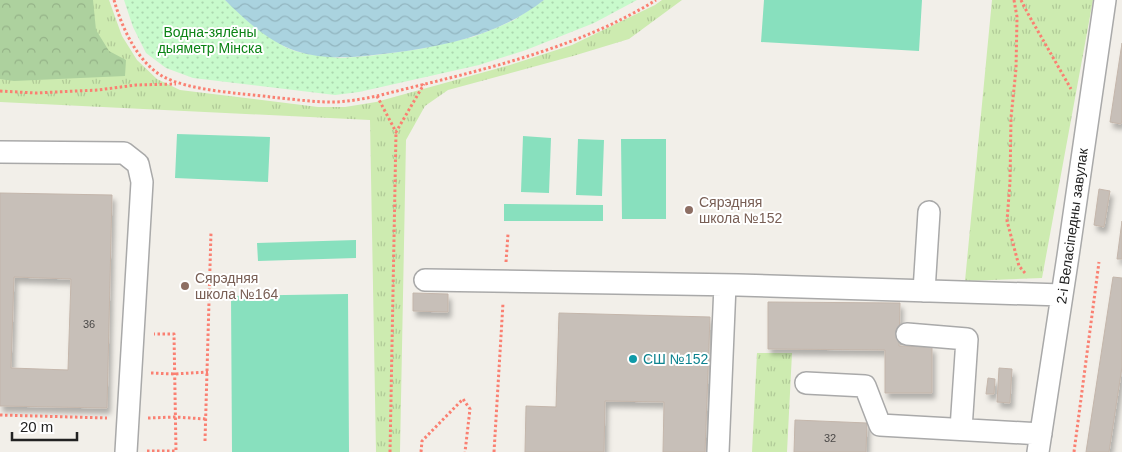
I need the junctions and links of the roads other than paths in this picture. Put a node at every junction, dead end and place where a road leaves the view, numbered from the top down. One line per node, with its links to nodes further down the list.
1 (1105, 0): 7 (lane, 2-і Веласіпедны завулак)
2 (0, 152): 12 (lane)
3 (929, 212): 6 (lane)
4 (425, 280): 5 (lane)
5 (725, 285): 6 (lane); 13 (lane)
6 (924, 291): 7 (lane)
7 (1052, 295): 11 (lane, 2-і Веласіпедны завулак)
8 (906, 334): 10 (lane)
9 (806, 383): 10 (lane)
10 (961, 429): 11 (lane)
11 (1039, 443)
12 (126, 452)
13 (718, 452)

